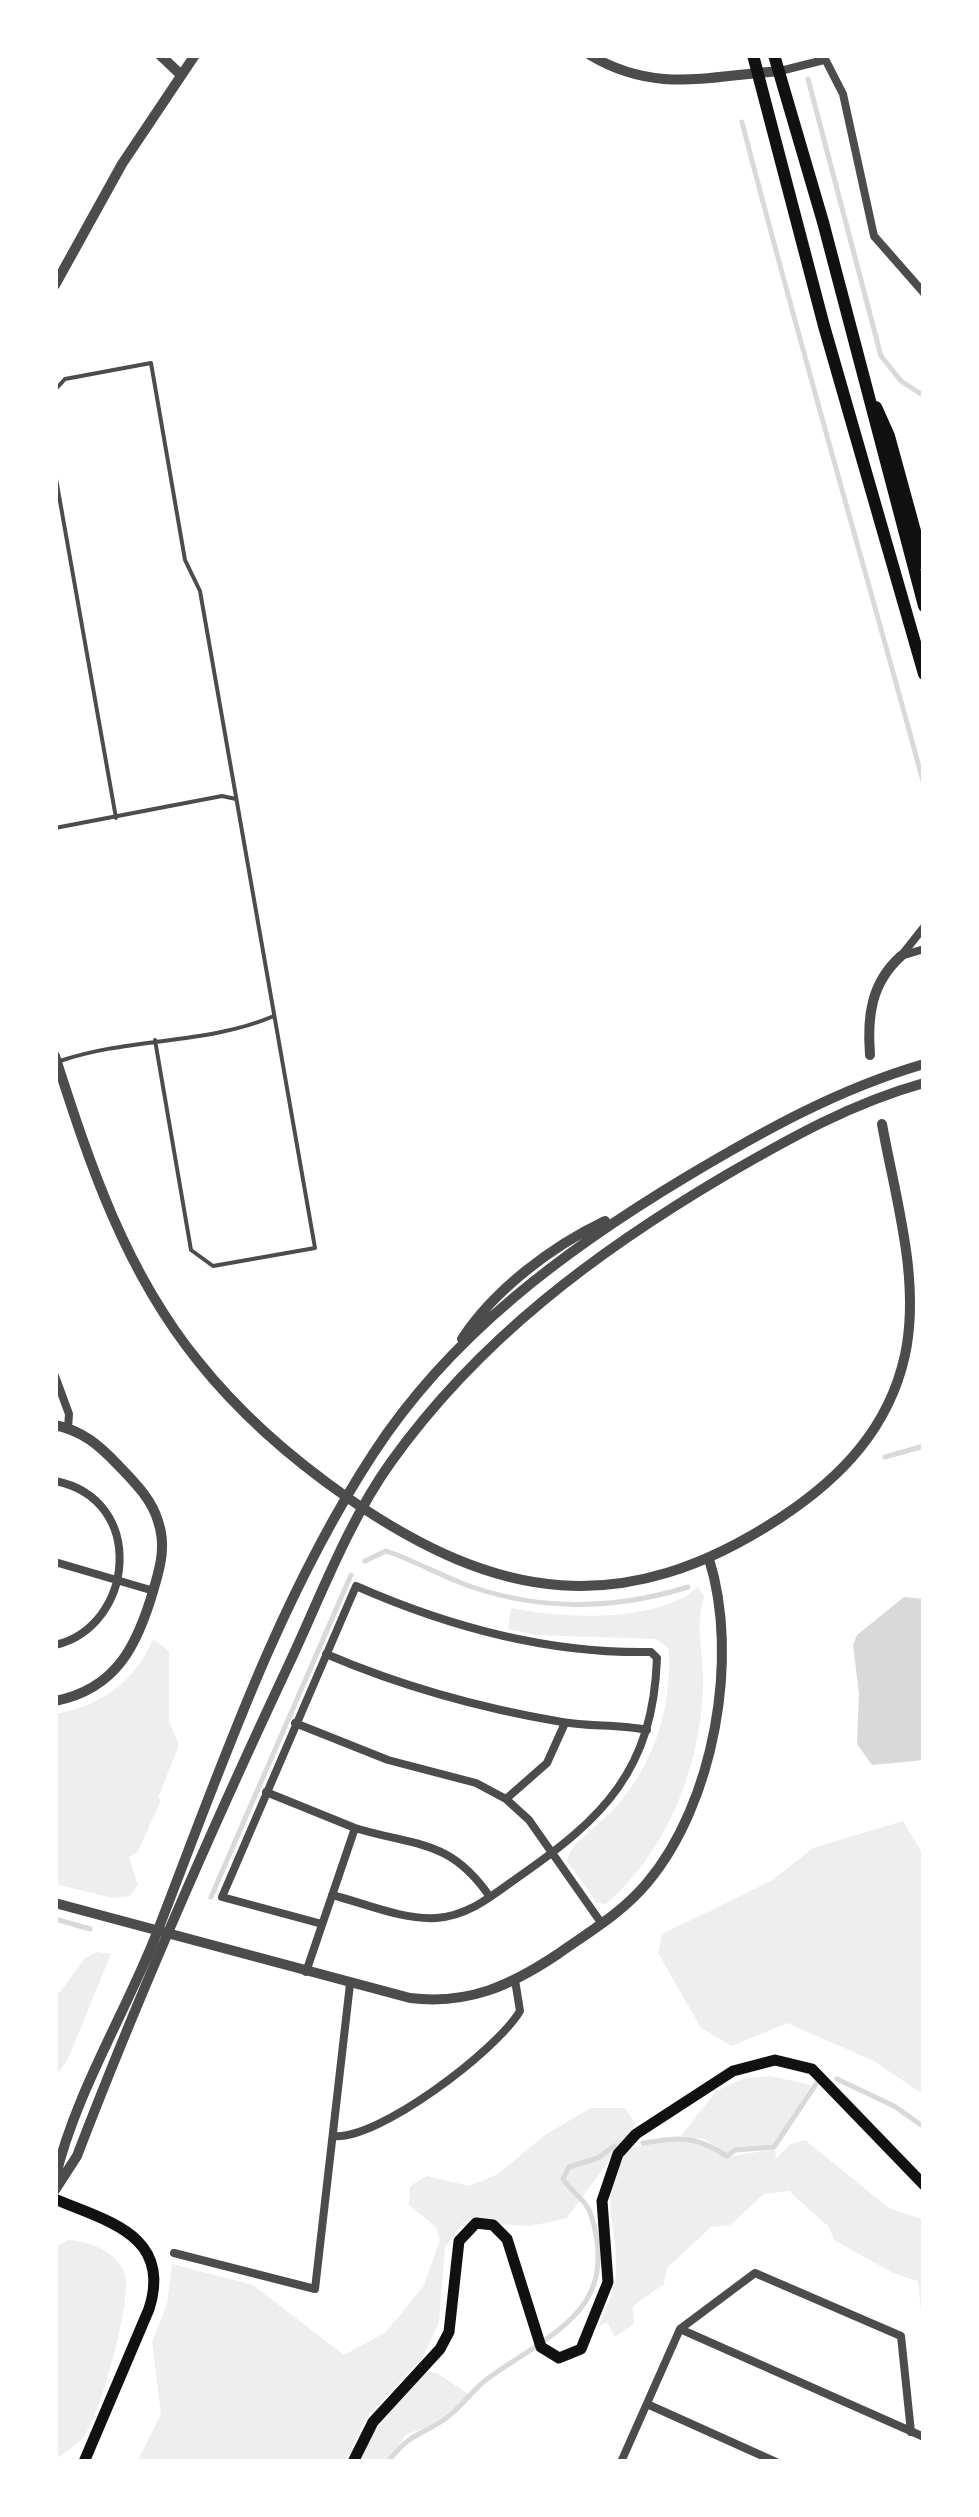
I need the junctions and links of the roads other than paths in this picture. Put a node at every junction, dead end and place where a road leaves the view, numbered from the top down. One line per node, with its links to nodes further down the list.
1 (160, 55): 9 (street)
2 (195, 55): 9 (street)
3 (590, 55): 8 (street)
4 (753, 55): 8 (main road)
5 (774, 55): 7 (main road)
6 (824, 57): 7 (street); 11 (street)
7 (780, 71): 8 (street); 12 (main road)
8 (759, 72): 17 (main road)
9 (179, 73): 10 (street)
10 (55, 285)
11 (924, 292)
12 (860, 372): 15 (main road); 16 (main road)
13 (55, 390): 18 (lane)
14 (55, 473): 19 (lane)
15 (924, 564)
16 (924, 606)
17 (924, 674)
18 (236, 799): 19 (lane); 24 (lane)
19 (116, 818): 20 (lane)
20 (55, 828)
21 (924, 927): 23 (street)
22 (924, 949): 23 (street)
23 (901, 956): 26 (street)
24 (274, 1016): 25 (lane); 25 (lane)
25 (154, 1040): 27 (lane)
26 (870, 1055)
27 (56, 1059): 35 (street)
28 (924, 1064): 35 (street)
29 (924, 1084): 36 (street)
30 (882, 1124): 37 (street)
31 (55, 1376): 33 (street)
32 (55, 1426): 33 (street)
33 (68, 1428): 40 (street)
34 (55, 1481): 39 (street)
35 (348, 1498): 36 (street); 56 (street)
36 (365, 1510): 37 (street); 56 (street)
37 (708, 1559): 55 (street)
38 (55, 1562): 39 (street)
39 (114, 1578): 40 (street); 41 (street)
40 (154, 1591): 43 (street)
41 (55, 1645)
42 (326, 1654): 44 (street); 45 (street); 46 (street)
43 (55, 1701)
44 (295, 1723): 47 (street); 48 (street)
45 (565, 1723): 46 (street); 48 (street)
46 (647, 1730): 50 (street)
47 (266, 1792): 49 (street); 54 (street)
48 (506, 1799): 50 (street)
49 (355, 1828): 51 (street); 52 (street)
50 (554, 1853): 52 (street); 55 (street)
51 (332, 1895): 52 (street); 54 (street)
52 (490, 1897)
53 (55, 1903): 56 (street)
54 (322, 1924): 57 (street)
55 (602, 1924): 58 (street)
56 (162, 1932): 57 (street); 61 (street); 63 (street)
57 (306, 1972): 59 (street)
58 (516, 1980): 59 (street); 60 (street)
59 (350, 1984): 60 (street)
60 (333, 2136): 65 (street)
61 (55, 2179)
62 (924, 2185): 71 (main road)
63 (55, 2190)
64 (55, 2199): 70 (main road)
65 (174, 2253)
66 (680, 2329): 67 (street); 68 (street); 68 (street)
67 (646, 2404): 72 (street); 73 (street)
68 (911, 2432): 69 (street)
69 (924, 2437)
70 (84, 2462)
71 (353, 2462)
72 (621, 2462)
73 (776, 2462)

